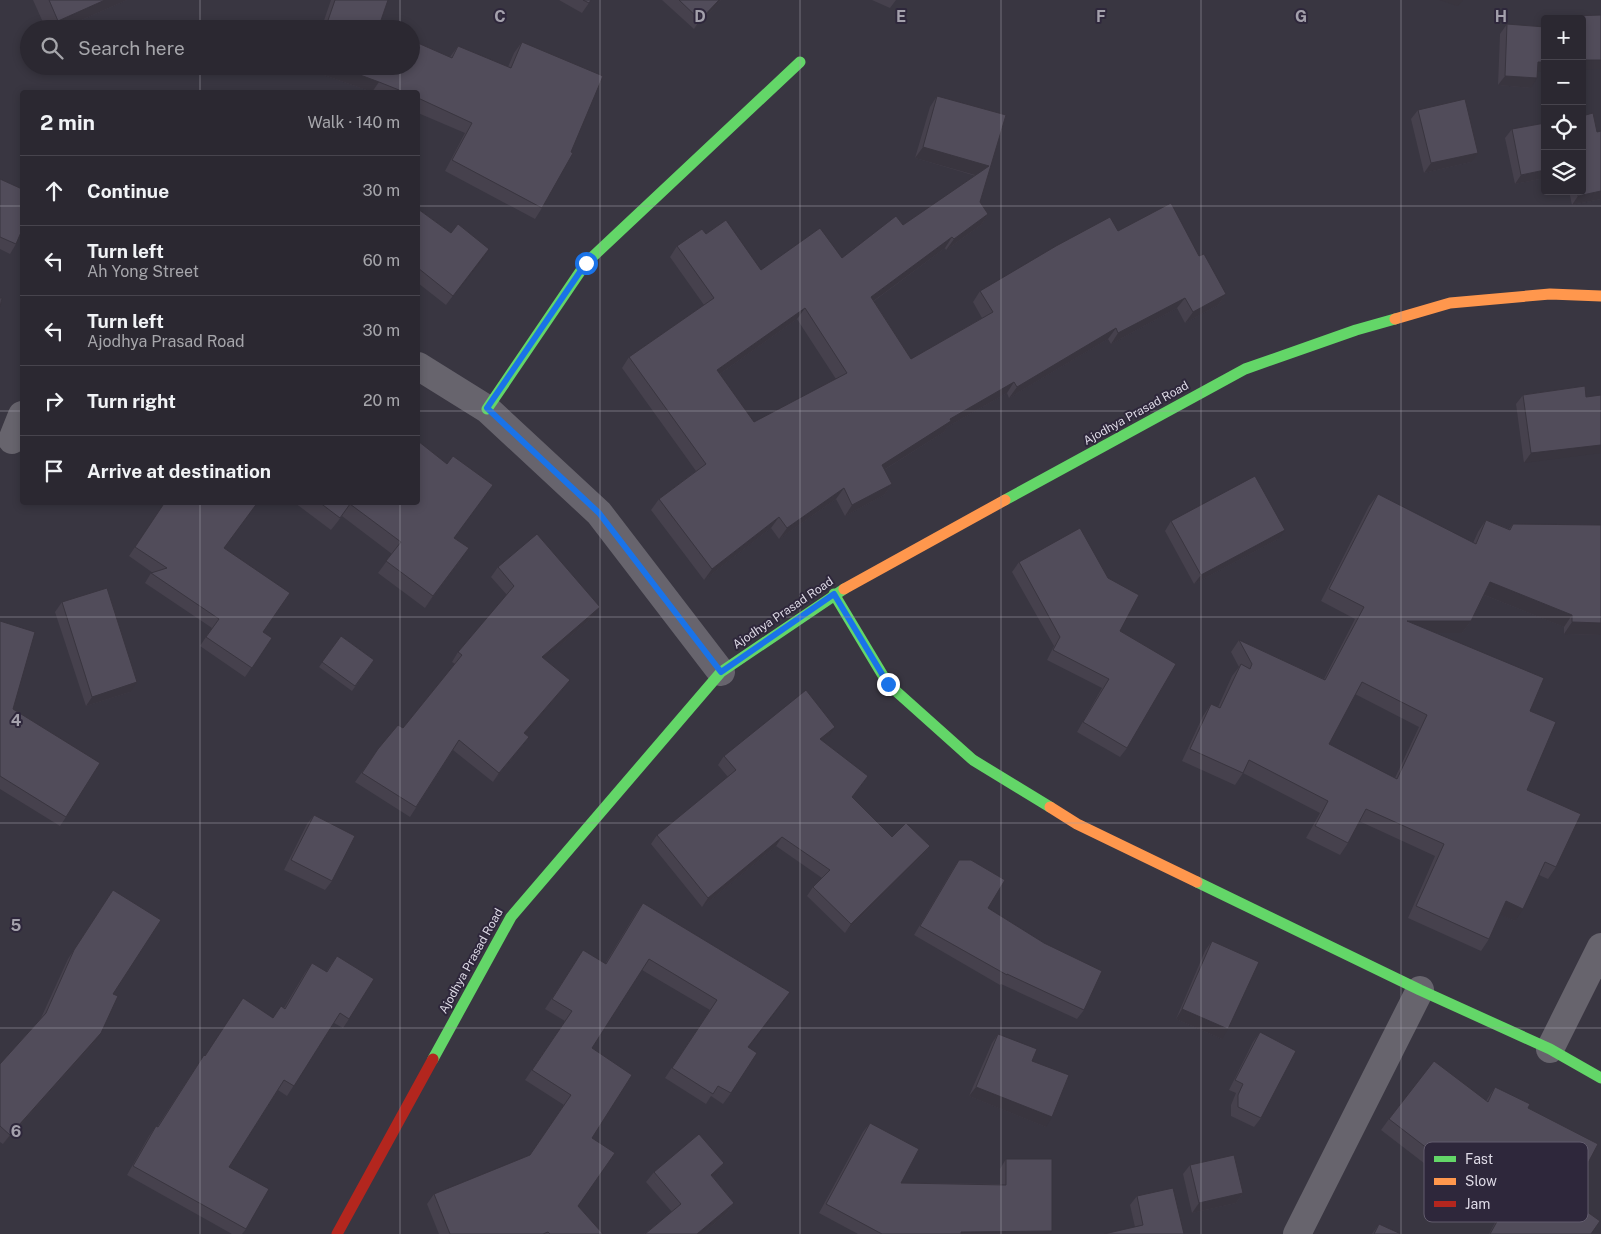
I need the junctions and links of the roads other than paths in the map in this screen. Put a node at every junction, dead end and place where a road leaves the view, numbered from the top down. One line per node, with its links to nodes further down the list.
1 (800, 62): 4 (street)
2 (1601, 296): 7 (street, Ajodhya Prasad Road)
3 (420, 367): 4 (street)
4 (487, 408): 8 (street)
5 (20, 420): 6 (street)
6 (12, 440)
7 (834, 594): 8 (street, Ajodhya Prasad Road); 10 (street)
8 (721, 672): 13 (street, Ajodhya Prasad Road)
9 (1601, 947): 11 (street)
10 (1420, 990): 11 (street); 14 (street)
11 (1550, 1048): 12 (street)
12 (1601, 1078)
13 (337, 1234)
14 (1296, 1234)

